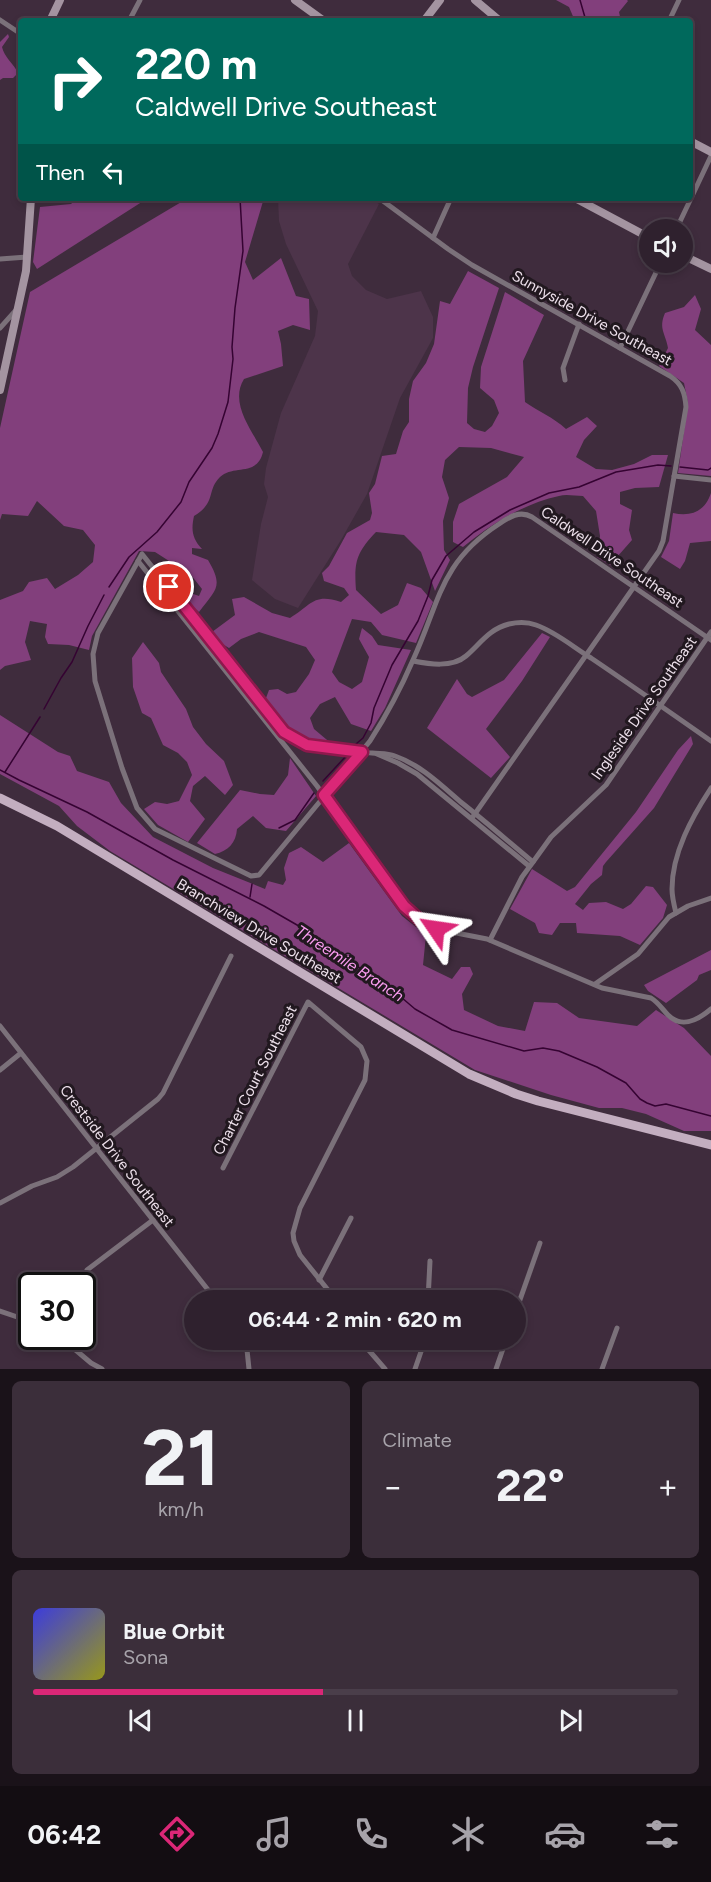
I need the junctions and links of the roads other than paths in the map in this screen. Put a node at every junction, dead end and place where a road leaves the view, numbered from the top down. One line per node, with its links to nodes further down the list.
1 (60, 0): 7 (street)
2 (140, 0): 8 (street)
3 (295, 0): 9 (street)
4 (440, 0): 10 (street)
5 (475, 0): 11 (street)
6 (679, 0): 12 (street)
7 (51, 18)
8 (131, 18)
9 (320, 18)
10 (426, 18)
11 (496, 18)
12 (670, 18)
13 (0, 20): 14 (street)
14 (18, 32)
15 (693, 143): 16 (street)
16 (711, 154): 17 (street)
17 (693, 193)
18 (31, 201): 26 (street)
19 (383, 201): 25 (street, Sunnyside Drive Southeast)
20 (450, 201): 25 (street)
21 (581, 201): 24 (street)
22 (689, 201): 23 (street)
23 (681, 219)
24 (639, 232)
25 (433, 238): 32 (street, Sunnyside Drive Southeast)
26 (27, 257): 27 (street); 31 (street)
27 (0, 259)
28 (693, 260): 29 (street)
29 (711, 269)
30 (656, 273): 34 (street)
31 (18, 308): 33 (street); 36 (street)
32 (579, 324): 34 (street, Sunnyside Drive Southeast); 35 (street)
33 (0, 328)
34 (620, 348): 37 (street, Sunnyside Drive Southeast)
35 (565, 380)
36 (0, 390)
37 (674, 476): 38 (street); 40 (street, Sunnyside Drive Southeast)
38 (711, 480)
39 (138, 561): 46 (street); 48 (street); 48 (street, Caldwell Drive Southeast)
40 (635, 587): 41 (street, Caldwell Drive Southeast); 42 (street, Sunnyside Drive Southeast); 43 (street, Caldwell Drive Southeast)
41 (710, 636): 44 (street, Ingleside Drive Southeast)
42 (586, 656): 43 (street); 44 (street); 50 (street, Sunnyside Drive Southeast)
43 (413, 662): 46 (street, Caldwell Drive Southeast)
44 (660, 706): 45 (street); 51 (street, Ingleside Drive Southeast)
45 (711, 741)
46 (362, 752): 48 (street, Caldwell Drive Southeast); 50 (street)
47 (711, 788): 53 (street)
48 (324, 795): 54 (street)
49 (0, 798): 61 (main road, Branchview Drive Southeast)
50 (474, 816): 51 (street)
51 (531, 864): 54 (street, Ingleside Drive Southeast)
52 (711, 898): 53 (street)
53 (676, 913): 56 (street)
54 (490, 940): 56 (street)
55 (231, 956): 62 (street)
56 (594, 984): 57 (street)
57 (711, 1009)
58 (0, 1026): 59 (street, Crestside Drive Southeast)
59 (21, 1053): 60 (street); 62 (street, Crestside Drive Southeast)
60 (0, 1070)
61 (711, 1145)
62 (96, 1149): 64 (street); 66 (street, Crestside Drive Southeast)
63 (223, 1168): 70 (street, Charter Court Southeast)
64 (0, 1203)
65 (351, 1218): 70 (street)
66 (153, 1220): 69 (street); 71 (street, Crestside Drive Southeast)
67 (540, 1242): 74 (street)
68 (430, 1262): 73 (street)
69 (87, 1270)
70 (319, 1280): 72 (street)
71 (208, 1290)
72 (328, 1290)
73 (429, 1290)
74 (523, 1290)
75 (0, 1311): 76 (street)
76 (18, 1317)
77 (618, 1328): 88 (street)
78 (76, 1350): 83 (street)
79 (247, 1350): 84 (street)
80 (369, 1350): 85 (street)
81 (422, 1350): 86 (street)
82 (503, 1350): 87 (street)
83 (102, 1369)
84 (249, 1369)
85 (385, 1369)
86 (415, 1369)
87 (496, 1369)
88 (602, 1369)

